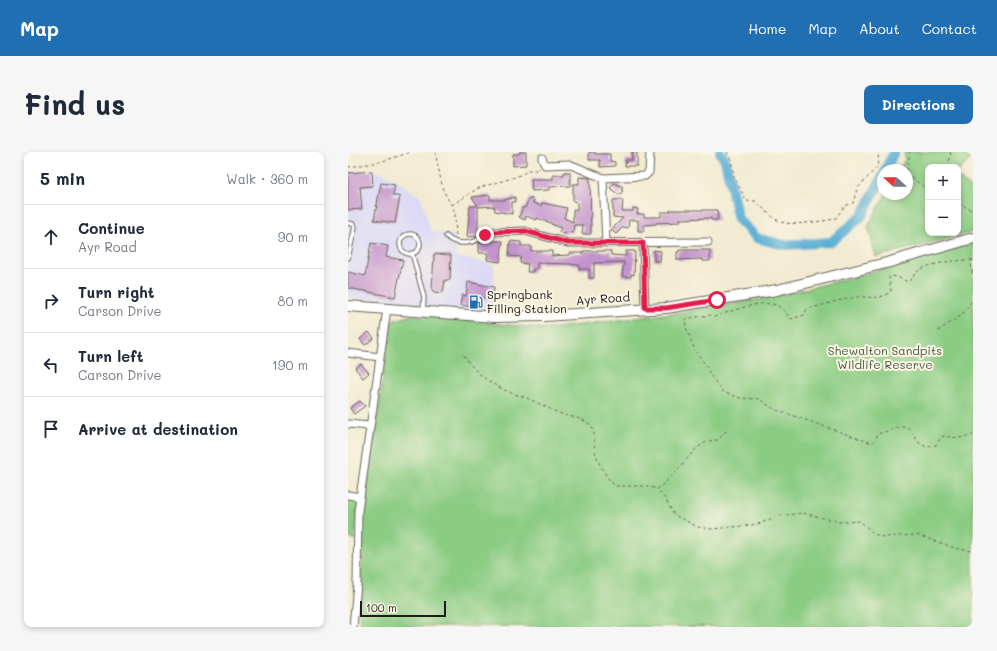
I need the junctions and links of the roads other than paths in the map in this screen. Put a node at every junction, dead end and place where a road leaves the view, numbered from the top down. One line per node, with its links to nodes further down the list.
1 (650, 152): 3 (street)
2 (543, 161): 3 (street)
3 (604, 178): 9 (street)
4 (348, 223): 12 (lane)
5 (485, 235): 6 (lane); 9 (street)
6 (446, 236)
7 (973, 238): 14 (main road, Ayr Road)
8 (708, 242): 10 (street)
9 (606, 243): 10 (street)
10 (643, 243): 14 (street)
11 (412, 253): 11 (lane); 16 (lane)
12 (348, 258)
13 (348, 306): 15 (main road, Ayr Road)
14 (645, 308): 16 (main road, Ayr Road)
15 (387, 309): 16 (main road, Ayr Road); 18 (street)
16 (423, 312)
17 (348, 353): 18 (street)
18 (380, 357): 20 (street)
19 (348, 424): 20 (street)
20 (369, 426): 22 (street)
21 (348, 495): 22 (street)
22 (360, 497): 23 (street)
23 (353, 627)

